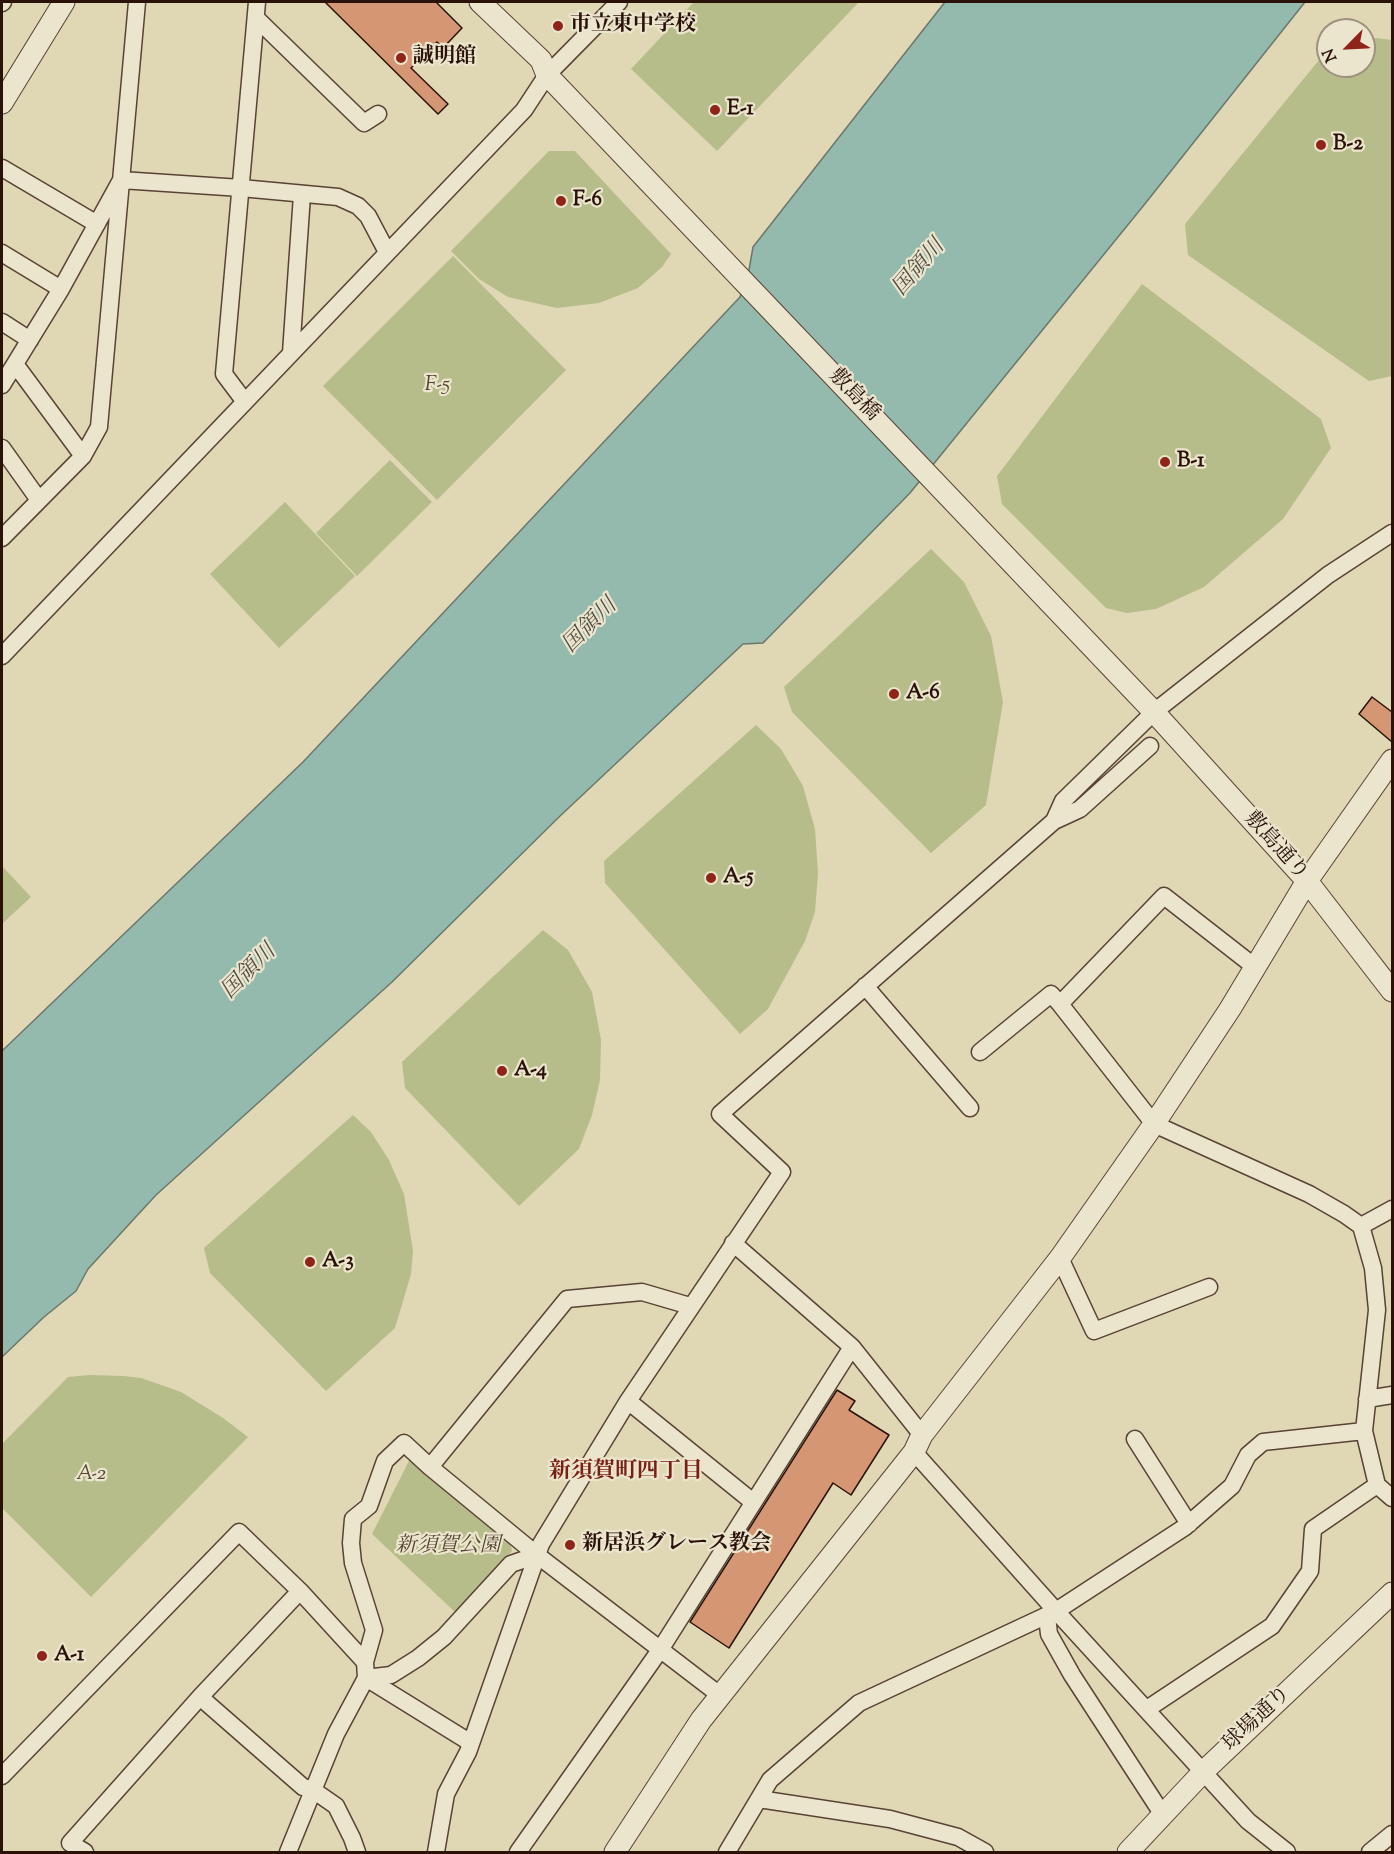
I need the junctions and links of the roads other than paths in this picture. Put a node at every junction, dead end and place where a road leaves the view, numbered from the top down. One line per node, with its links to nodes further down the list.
1 (64, 2): 7 (street)
2 (137, 2): 10 (street)
3 (480, 2): 6 (street)
4 (619, 2): 6 (street)
5 (257, 10): 8 (street); 11 (street)
6 (552, 79): 14 (street); 29 (street, 敷島橋)
7 (2, 103)
8 (378, 114)
9 (2, 168): 13 (street)
10 (121, 180): 11 (street); 13 (street); 24 (street)
11 (241, 188): 12 (street); 22 (street)
12 (302, 195): 14 (street); 19 (street)
13 (97, 224): 16 (street)
14 (387, 252): 19 (street)
15 (2, 254): 16 (street)
16 (62, 289): 18 (street)
17 (2, 322): 18 (street)
18 (30, 340): 20 (street)
19 (291, 353): 22 (street)
20 (15, 364): 21 (street); 24 (street)
21 (2, 385)
22 (245, 402): 28 (street)
23 (2, 448): 25 (street)
24 (83, 456): 25 (street)
25 (39, 500): 27 (street)
26 (1392, 533): 29 (street)
27 (2, 538)
28 (2, 656)
29 (1152, 710): 32 (street); 33 (street, 敷島通り)
30 (1150, 746): 32 (street)
31 (1392, 760): 33 (street)
32 (1054, 821): 35 (street)
33 (1307, 881): 34 (street); 36 (street, 敷島通り)
34 (1254, 967): 37 (street); 40 (street)
35 (865, 986): 39 (street); 43 (street)
36 (1392, 991)
37 (1060, 1004): 38 (street); 40 (street)
38 (980, 1052)
39 (970, 1108)
40 (1154, 1124): 42 (street); 44 (street)
41 (1392, 1209): 42 (street)
42 (1361, 1227): 49 (street)
43 (734, 1243): 46 (street); 47 (street)
44 (1060, 1258): 45 (street); 53 (street)
45 (1209, 1287)
46 (690, 1306): 50 (street); 54 (street)
47 (852, 1347): 53 (street); 57 (street)
48 (1392, 1395): 49 (street)
49 (1367, 1399): 51 (street)
50 (628, 1401): 57 (street); 59 (street)
51 (1364, 1431): 55 (street); 58 (street)
52 (1135, 1439): 58 (street)
53 (918, 1443): 62 (street); 65 (street)
54 (430, 1467): 59 (street); 64 (street)
55 (1377, 1485): 56 (street); 67 (street)
56 (1392, 1498)
57 (753, 1502): 63 (street)
58 (1188, 1524): 62 (street)
59 (537, 1555): 63 (street); 64 (street); 68 (street)
60 (300, 1591): 64 (street); 66 (street); 70 (street)
61 (1392, 1593): 69 (street, 球場通り)
62 (1051, 1613): 67 (street); 72 (street); 73 (street)
63 (660, 1650): 65 (street); 80 (street)
64 (365, 1670): 68 (street); 71 (street)
65 (721, 1696): 81 (street)
66 (200, 1697): 71 (street); 75 (street)
67 (1147, 1709): 69 (street)
68 (471, 1743): 79 (street)
69 (1204, 1771): 73 (street, 球場通り); 85 (street)
70 (2, 1776)
71 (313, 1791): 77 (street); 78 (street)
72 (759, 1800): 82 (street); 83 (street)
73 (1162, 1815): 84 (street, 球場通り)
74 (1392, 1834): 86 (street)
75 (65, 1848): 76 (street)
76 (85, 1852)
77 (288, 1852)
78 (357, 1852)
79 (436, 1852)
80 (518, 1852)
81 (615, 1852)
82 (727, 1852)
83 (985, 1852)
84 (1128, 1852)
85 (1287, 1852)
86 (1370, 1852)

